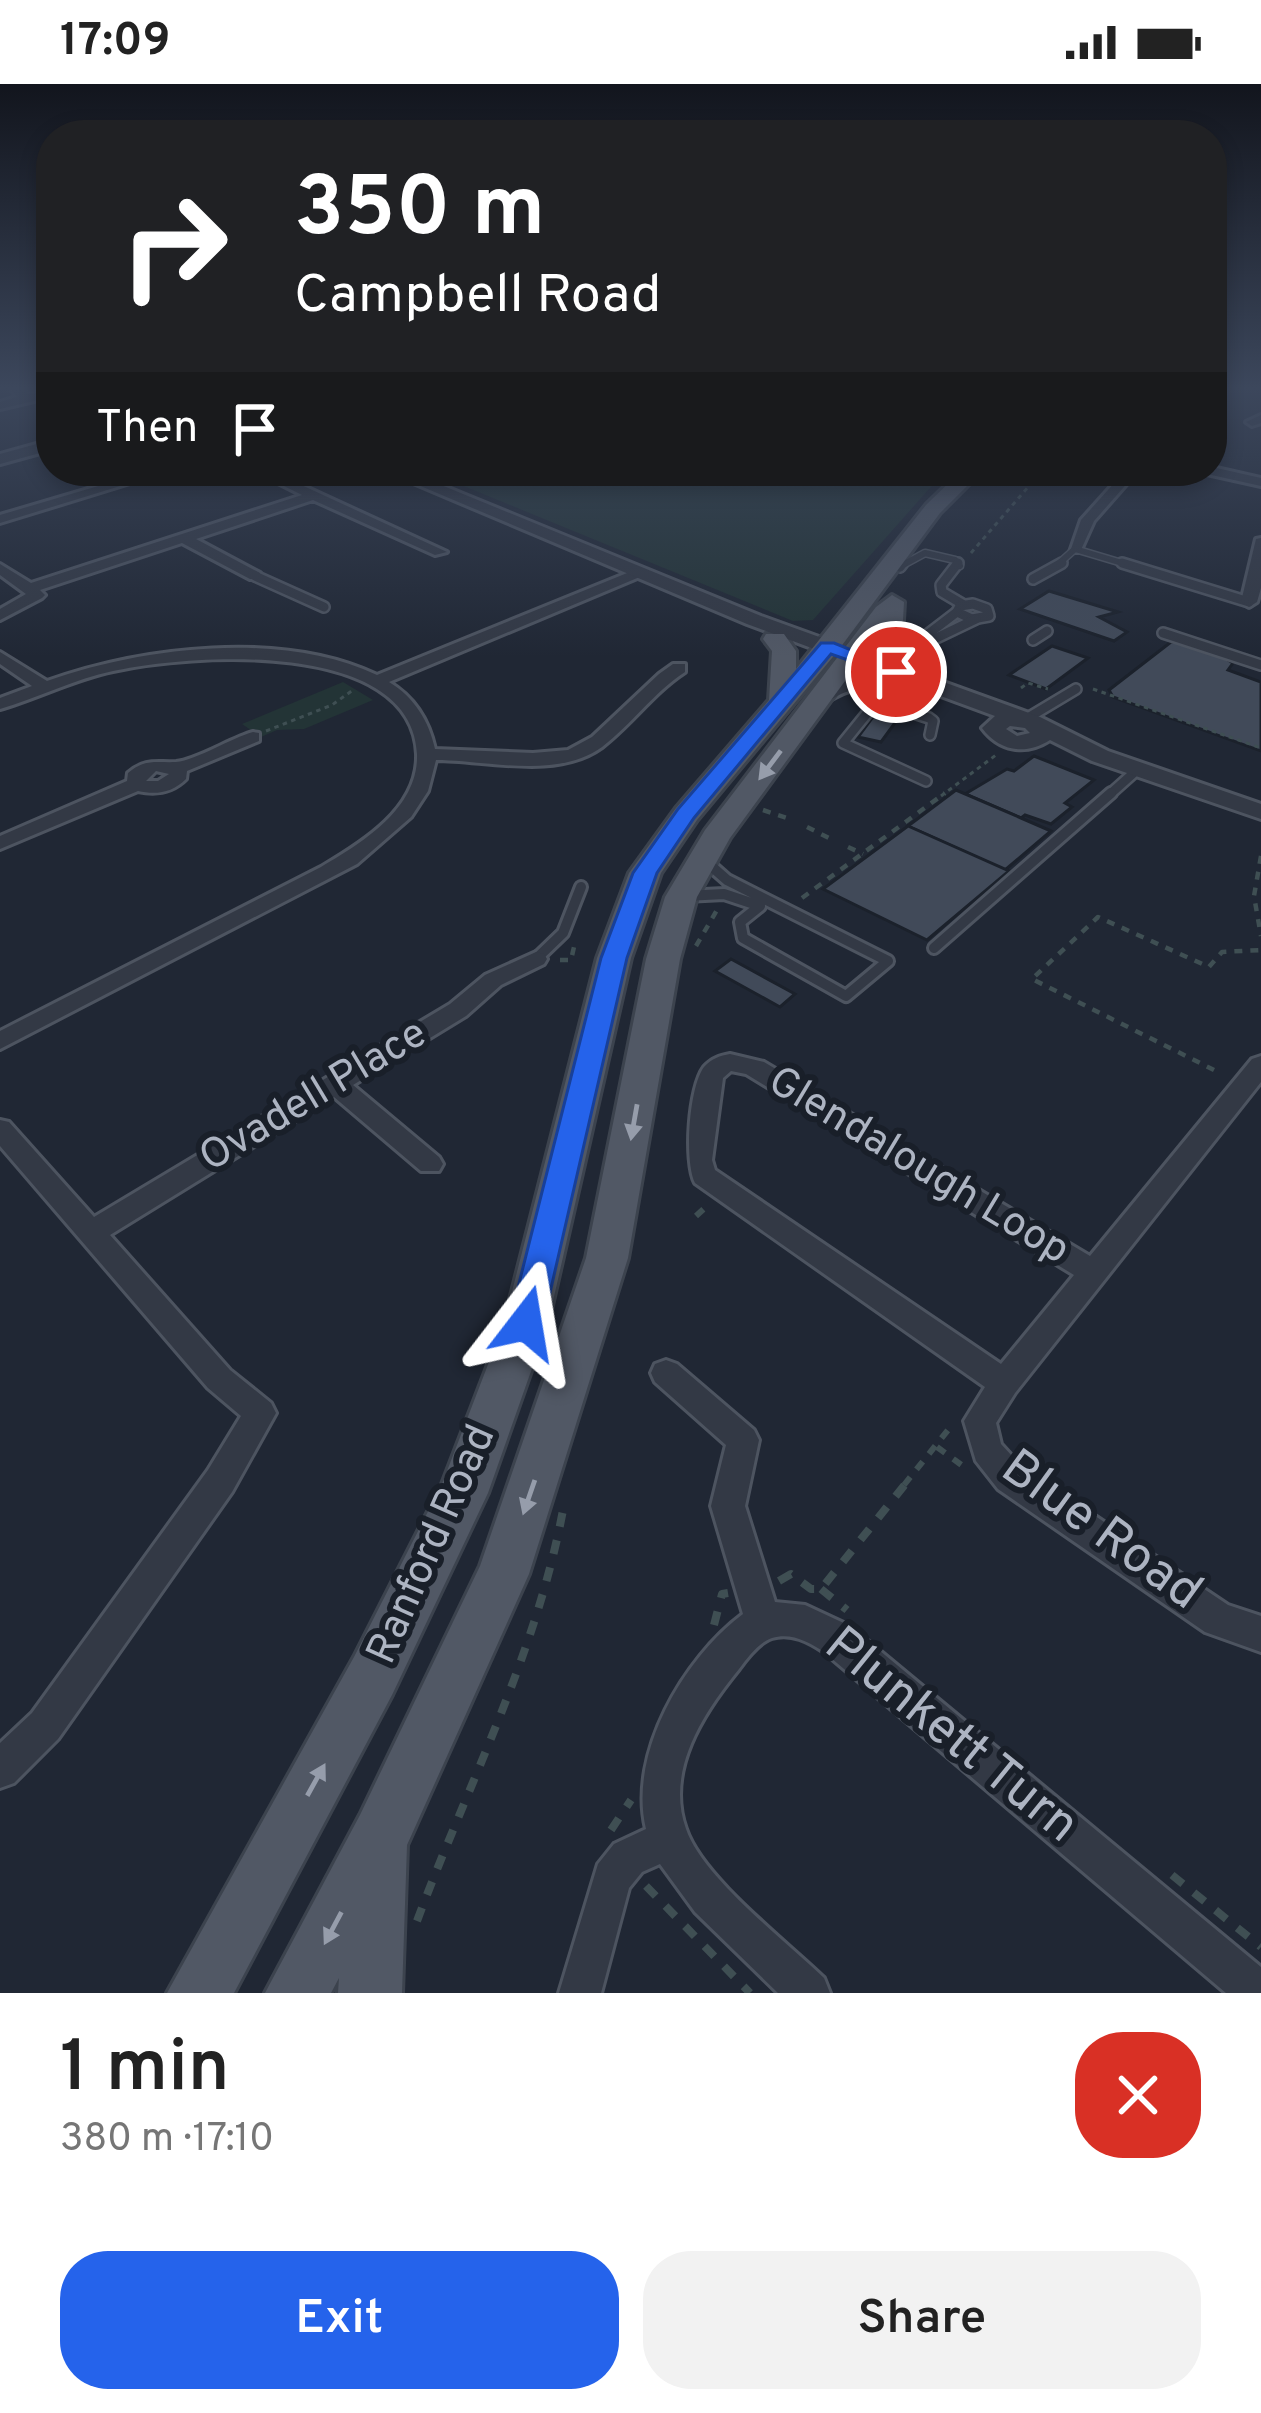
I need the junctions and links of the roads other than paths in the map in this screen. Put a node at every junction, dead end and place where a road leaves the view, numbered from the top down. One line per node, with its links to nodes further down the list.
1 (112, 486): 8 (street)
2 (292, 486): 7 (street)
3 (429, 486): 15 (street)
4 (955, 486): 16 (main road, Ranford Road)
5 (985, 486): 13 (main road, Ranford Road)
6 (1119, 486): 11 (street)
7 (314, 496): 9 (street); 12 (street)
8 (0, 519)
9 (184, 538): 17 (street); 19 (street)
10 (1261, 542): 22 (street)
11 (1075, 549): 18 (lane); 22 (lane)
12 (440, 552)
13 (929, 554): 16 (lane); 21 (main road, Ranford Road); 24 (lane)
14 (0, 568): 19 (street)
15 (637, 573): 20 (street); 39 (street)
16 (883, 575): 38 (main road, Ranford Road)
17 (255, 576): 23 (lane)
18 (1033, 579)
19 (31, 588): 26 (street)
20 (699, 598): 31 (street); 38 (street)
21 (892, 602): 38 (main road, Ranford Road); 40 (main road)
22 (1250, 602)
23 (324, 607)
24 (960, 608): 25 (lane); 28 (lane); 33 (lane)
25 (991, 610): 27 (lane); 28 (lane)
26 (0, 615)
27 (1004, 616)
28 (977, 619): 33 (lane)
29 (1047, 631): 32 (lane)
30 (1163, 633): 36 (lane)
31 (776, 639): 38 (street); 38 (main road)
32 (1033, 640)
33 (926, 643): 35 (lane)
34 (0, 657): 41 (street)
35 (935, 658)
36 (1261, 665)
37 (679, 668): 47 (street)
38 (825, 670): 40 (street); 40 (street); 54 (main road, Ranford Road, one-way to 54); 72 (main road, Ranford Road, one-way to 38)
39 (375, 680): 41 (street); 47 (street)
40 (905, 681): 44 (street); 44 (street)
41 (45, 687): 43 (street)
42 (1076, 689): 44 (lane)
43 (0, 704)
44 (1032, 725): 48 (street)
45 (930, 735): 49 (lane)
46 (253, 737): 53 (street)
47 (428, 755): 58 (street)
48 (1137, 770): 50 (street); 56 (lane)
49 (926, 781)
50 (1228, 804): 51 (street); 52 (street)
51 (1261, 812)
52 (1261, 824)
53 (0, 843)
54 (691, 877): 54 (lane); 70 (main road, Ranford Road, one-way to 70)
55 (581, 886): 57 (lane)
56 (934, 948)
57 (536, 959): 60 (street, Ovadell Place)
58 (0, 1041)
59 (1261, 1065): 64 (street, Blue Road)
60 (334, 1084): 62 (street); 63 (street, Ovadell Place)
61 (0, 1129): 63 (street)
62 (430, 1164)
63 (91, 1233): 69 (street)
64 (1094, 1274): 66 (street, Blue Road); 66 (street, Glendalough Loop)
65 (666, 1373): 67 (street)
66 (1004, 1383): 68 (street, Blue Road)
67 (763, 1622): 71 (street, Plunkett Turn); 77 (street, Plunkett Turn)
68 (1261, 1634)
69 (0, 1769)
70 (381, 1836): 73 (main road, Ranford Road, one-way to 73); 74 (main road)
71 (668, 1840): 75 (street); 76 (street)
72 (199, 1993)
73 (297, 1993)
74 (370, 1993)
75 (580, 1993)
76 (808, 1993)
77 (1259, 1993)

